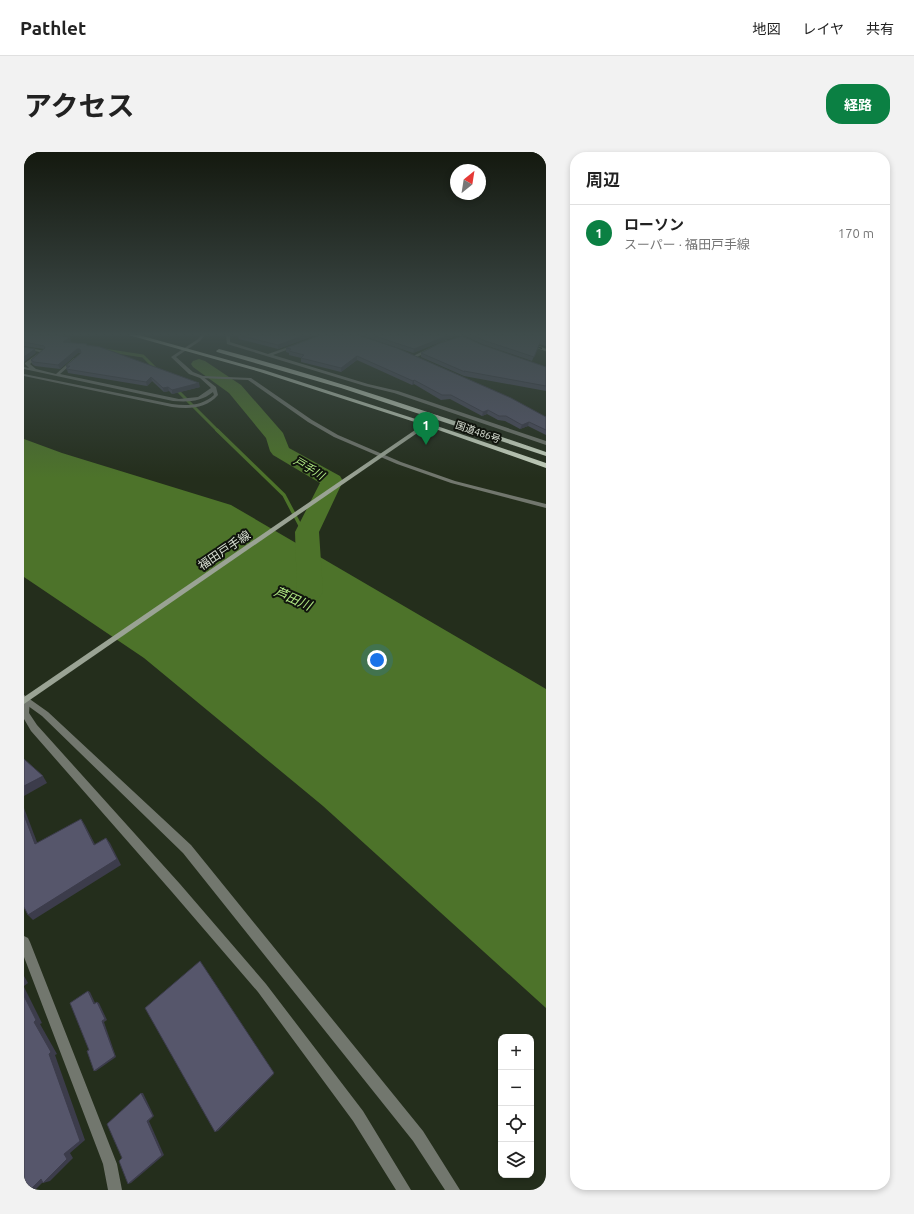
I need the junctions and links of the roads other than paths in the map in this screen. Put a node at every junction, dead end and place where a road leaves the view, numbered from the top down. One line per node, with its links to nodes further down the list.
1 (54, 381): 8 (street)
2 (87, 381): 8 (street)
3 (207, 381): 8 (street)
4 (253, 381): 13 (street)
5 (294, 381): 10 (highway, 国道486号)
6 (324, 381): 9 (highway, 国道486号)
7 (360, 381): 11 (street)
8 (214, 388)
9 (437, 417): 10 (main road, 福田戸手線); 12 (highway, 国道486号)
10 (426, 424): 13 (main road, 福田戸手線); 14 (highway, 国道486号)
11 (546, 443)
12 (546, 454)
13 (382, 456): 15 (street); 16 (main road, 福田戸手線)
14 (546, 466)
15 (546, 506)
16 (27, 698): 19 (street); 20 (street)
17 (24, 942): 18 (street)
18 (114, 1190)
19 (404, 1190)
20 (453, 1190)

